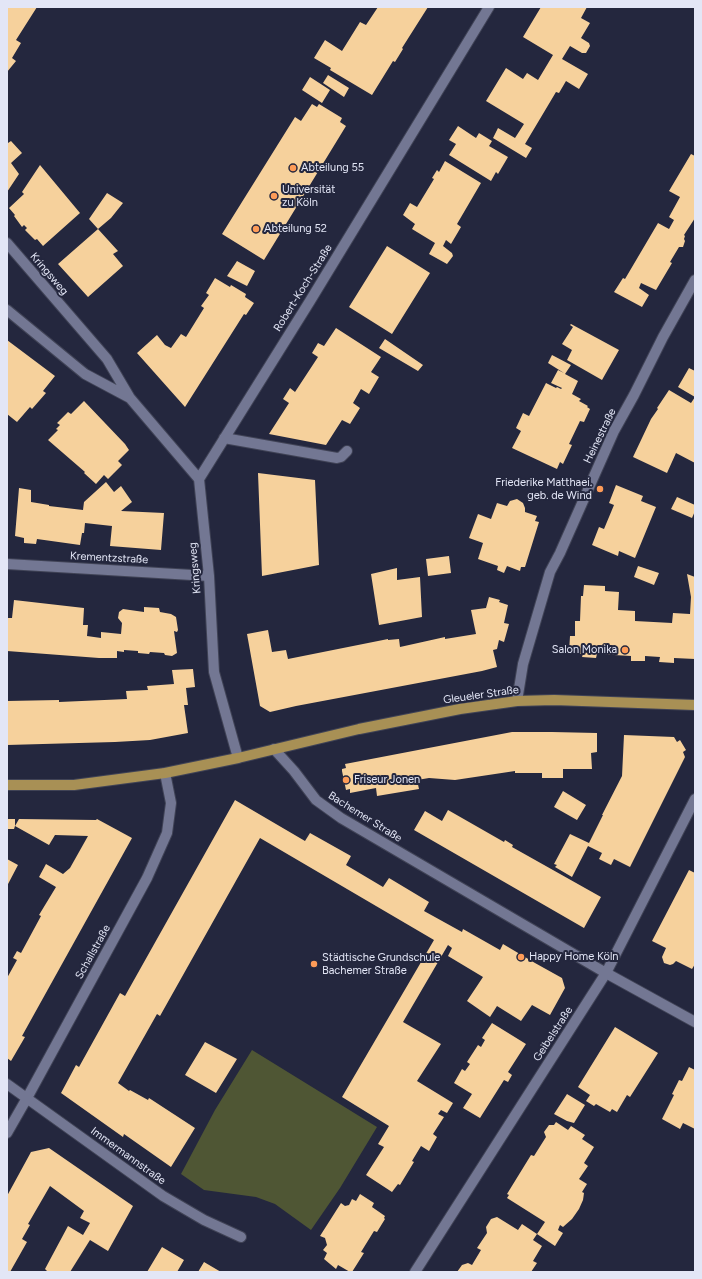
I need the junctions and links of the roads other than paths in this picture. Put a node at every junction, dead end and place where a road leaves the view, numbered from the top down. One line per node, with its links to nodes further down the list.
1 (489, 7): 6 (street, Robert-Koch-Straße)
2 (7, 243): 5 (street, Kringsweg)
3 (695, 280): 11 (street, Heinestraße)
4 (7, 310): 5 (street, Kringsweg)
5 (130, 398): 8 (street, Kringsweg)
6 (224, 438): 7 (street); 8 (street, Robert-Koch-Straße)
7 (347, 451)
8 (198, 478): 10 (street, Kringsweg)
9 (7, 564): 10 (street, Krementzstraße)
10 (209, 576): 14 (street, Kringsweg)
11 (517, 701): 12 (main road, Gleueler Straße); 13 (main road, Gleueler Straße)
12 (695, 705)
13 (274, 749): 14 (main road); 18 (street, Bachemer Straße)
14 (238, 758): 15 (main road)
15 (165, 773): 16 (main road); 21 (street, Schallstraße)
16 (7, 786)
17 (695, 799): 18 (street, Geibelstraße)
18 (606, 973): 19 (street, Bachemer Straße); 24 (street, Geibelstraße)
19 (695, 1022)
20 (7, 1084): 21 (street, Immermannstraße)
21 (27, 1098): 22 (street, Schallstraße); 23 (street, Immermannstraße)
22 (7, 1133)
23 (241, 1237)
24 (415, 1272)

